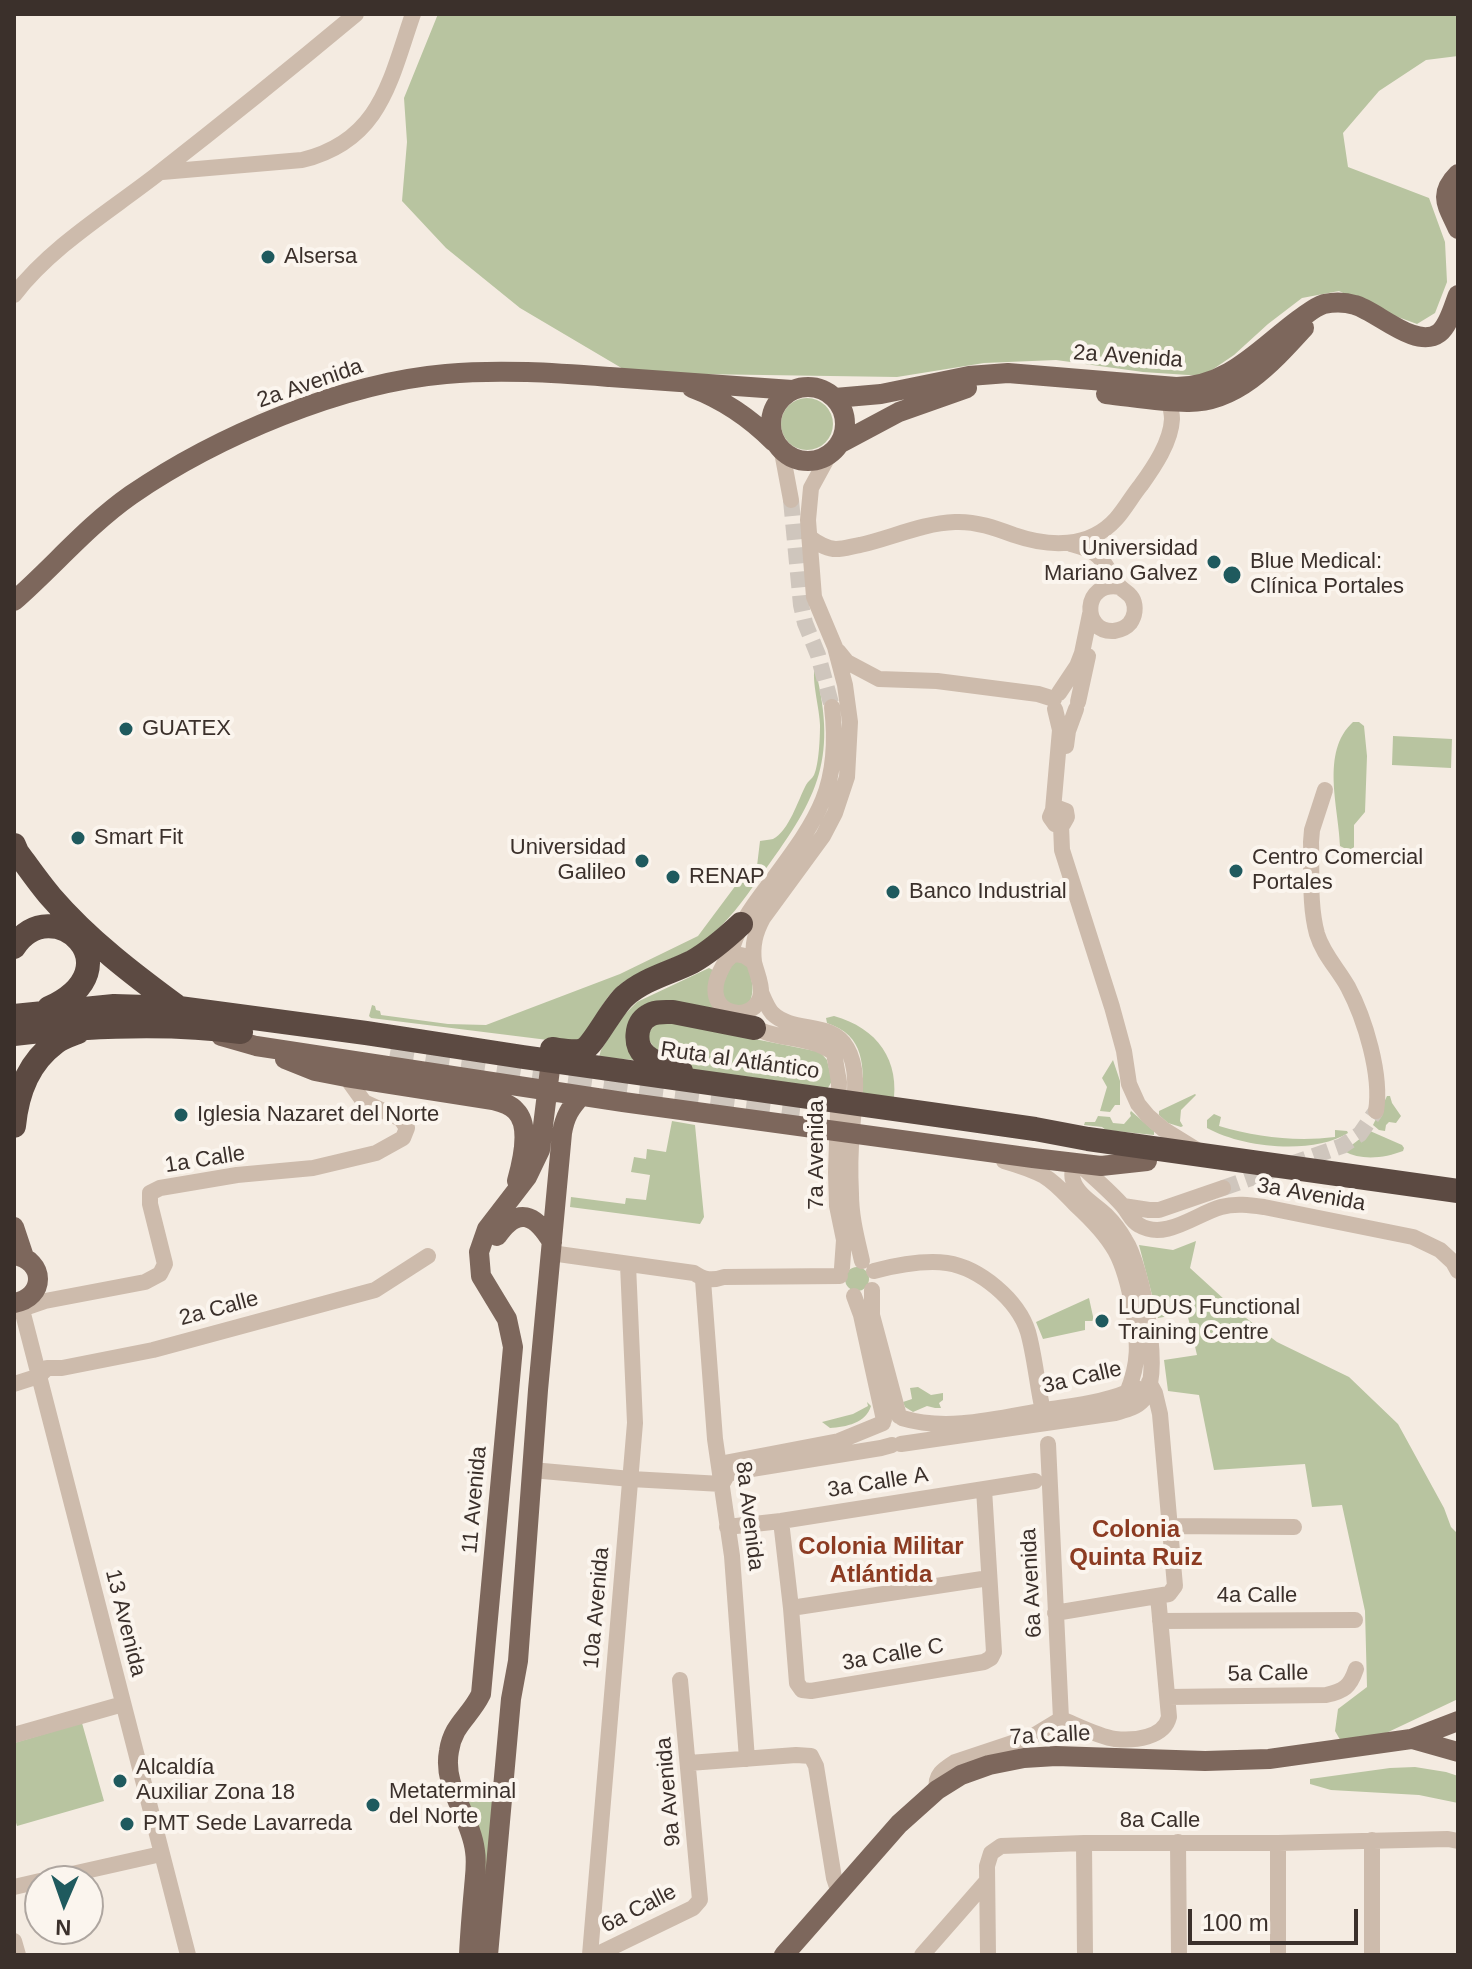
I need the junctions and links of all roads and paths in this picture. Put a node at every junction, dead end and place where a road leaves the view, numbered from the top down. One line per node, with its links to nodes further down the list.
1 (356, 14): 3 (street)
2 (413, 14): 3 (street)
3 (160, 172): 6 (street)
4 (1458, 174): 5 (main road)
5 (1458, 229)
6 (14, 295)
7 (1458, 295): 11 (main road, 2a Avenida)
8 (1458, 329): 12 (main road, 2a Avenida)
9 (673, 381): 10 (main road, 2a Avenida); 13 (main road, 2a Avenida); 24 (main road, 2a Avenida)
10 (792, 390): 11 (main road); 13 (main road)
11 (835, 398): 14 (main road)
12 (1170, 401): 14 (main road, 2a Avenida); 18 (street)
13 (778, 447): 14 (main road); 15 (street)
14 (834, 450): 16 (street)
15 (787, 474): 16 (street); 17 (street)
16 (813, 483): 19 (street)
17 (791, 500)
18 (1109, 526): 20 (street); 21 (street)
19 (809, 537): 20 (street); 27 (street)
20 (1069, 543): 21 (street)
21 (1100, 558): 22 (street); 23 (street)
22 (1120, 587): 23 (street); 26 (street)
23 (1095, 594): 25 (street)
24 (15, 599)
25 (1090, 614): 26 (street); 28 (street)
26 (1111, 631): 29 (street)
27 (835, 647): 28 (street); 38 (street)
28 (1056, 700): 29 (street); 32 (street)
29 (1077, 705): 32 (street)
30 (832, 707): 34 (street)
31 (1325, 790): 56 (street)
32 (1058, 814): 60 (street)
33 (14, 845): 40 (highway)
34 (741, 924): 36 (street); 37 (highway)
35 (14, 947): 41 (highway)
36 (730, 956): 37 (highway); 38 (street); 42 (street)
37 (694, 961): 48 (highway)
38 (754, 962): 39 (street)
39 (761, 992): 42 (street); 51 (street, 7a Avenida)
40 (179, 1008): 41 (highway, Ruta al Atlántico); 48 (highway, Ruta al Atlántico)
41 (26, 1015)
42 (734, 1018): 51 (street, 7a Avenida); 52 (highway)
43 (87, 1027): 44 (highway, Ruta al Atlántico); 45 (highway, Ruta al Atlántico); 57 (highway)
44 (197, 1028): 46 (main road, Ruta al Atlántico); 47 (highway, Ruta al Atlántico)
45 (14, 1034)
46 (256, 1046): 50 (main road); 53 (main road, Ruta al Atlántico)
47 (390, 1053)
48 (523, 1057): 49 (highway, Ruta al Atlántico)
49 (551, 1061): 52 (highway, Ruta al Atlántico); 53 (main road, 11 Avenida)
50 (346, 1077): 65 (main road); 79 (street, 1a Calle)
51 (847, 1082): 59 (street, 7a Avenida)
52 (721, 1085): 60 (highway, Ruta al Atlántico)
53 (547, 1091): 54 (main road, Ruta al Atlántico); 65 (main road, 11 Avenida)
54 (581, 1096): 58 (main road, Ruta al Atlántico); 69 (main road)
55 (800, 1110): 61 (highway, Ruta al Atlántico)
56 (1376, 1111)
57 (14, 1126)
58 (972, 1150): 62 (main road, Ruta al Atlántico); 84 (street)
59 (844, 1154): 73 (street, 7a Avenida); 75 (street, 7a Avenida)
60 (1205, 1155): 64 (highway, Ruta al Atlántico)
61 (1147, 1161): 62 (main road, Ruta al Atlántico); 67 (highway, Ruta al Atlántico)
62 (1076, 1163): 66 (street, 3a Avenida); 82 (street)
63 (1223, 1188): 66 (street)
64 (1458, 1191)
65 (511, 1200): 80 (main road, 11 Avenida)
66 (1123, 1206): 74 (street, 3a Avenida)
67 (1458, 1208)
68 (14, 1227): 70 (main road)
69 (552, 1247): 72 (street); 80 (main road); 91 (main road)
70 (19, 1256): 79 (main road)
71 (428, 1256): 81 (street, 2a Calle)
72 (628, 1265): 76 (street); 92 (street, 10a Avenida)
73 (868, 1266): 75 (street); 77 (street); 85 (street)
74 (1458, 1271)
75 (841, 1272): 76 (street); 78 (street)
76 (703, 1280): 90 (street, 8a Avenida)
77 (872, 1290): 78 (street); 86 (street)
78 (854, 1296): 86 (street)
79 (18, 1306): 81 (street, 13 Avenida)
80 (502, 1309): 132 (main road, 11 Avenida)
81 (39, 1376): 83 (street, 2a Calle); 109 (street, 13 Avenida)
82 (1149, 1382): 84 (street, 3a Calle); 87 (street, 3a Calle); 97 (street)
83 (14, 1384)
84 (1127, 1393): 85 (street, 3a Calle)
85 (1043, 1411): 87 (street, 3a Calle)
86 (892, 1419): 87 (street, 3a Calle); 88 (street); 88 (street); 90 (street)
87 (989, 1426): 88 (street, 3a Calle)
88 (897, 1444): 94 (street, 3a Calle)
89 (1048, 1444): 103 (street, 6a Avenida)
90 (719, 1464): 94 (street, 8a Avenida)
91 (532, 1470): 92 (street, 3a Calle); 133 (main road)
92 (631, 1479): 94 (street, 3a Calle); 134 (street, 10a Avenida)
93 (1035, 1481): 95 (street, 3a Calle A)
94 (722, 1484): 98 (street, 8a Avenida)
95 (984, 1489): 96 (street, 3a Calle A); 100 (street)
96 (781, 1521): 98 (street, 3a Calle A); 102 (street)
97 (1170, 1526): 99 (street); 101 (street)
98 (727, 1527): 116 (street, 8a Avenida)
99 (1294, 1527)
100 (989, 1578): 102 (street); 102 (street, 3a Calle C)
101 (1158, 1596): 103 (street); 105 (street)
102 (791, 1608)
103 (1055, 1613): 111 (street, 6a Avenida)
104 (1355, 1620): 105 (street, 4a Calle)
105 (1160, 1621): 108 (street)
106 (1356, 1669): 108 (street, 5a Calle)
107 (680, 1680): 117 (street, 9a Avenida)
108 (1168, 1697): 111 (street)
109 (123, 1704): 113 (street); 124 (street, 13 Avenida)
110 (1458, 1710): 114 (main road, 7a Calle)
111 (1061, 1719): 118 (street)
112 (1458, 1721): 114 (main road, 7a Calle)
113 (14, 1735)
114 (1404, 1740): 115 (main road); 118 (main road, 7a Calle)
115 (1458, 1752)
116 (747, 1759): 117 (street); 127 (street)
117 (689, 1763): 128 (street, 9a Avenida)
118 (937, 1790): 127 (main road, 7a Calle)
119 (1372, 1840): 120 (street, 8a Calle); 123 (street, 8a Calle); 142 (street)
120 (1453, 1840)
121 (1178, 1842): 122 (street, 8a Calle); 123 (street, 8a Calle); 140 (street)
122 (1084, 1843): 126 (street, 8a Calle); 139 (street)
123 (1278, 1843): 141 (street)
124 (161, 1854): 125 (street); 131 (street, 13 Avenida)
125 (104, 1867)
126 (986, 1882): 137 (street, 8a Calle); 138 (street)
127 (841, 1890): 136 (main road, 7a Calle)
128 (700, 1900): 135 (street, 6a Calle)
129 (14, 1941): 130 (street)
130 (18, 1955)
131 (188, 1955)
132 (469, 1955)
133 (488, 1955)
134 (590, 1955)
135 (596, 1955)
136 (784, 1955)
137 (922, 1955)
138 (988, 1955)
139 (1085, 1955)
140 (1179, 1955)
141 (1278, 1955)
142 (1372, 1955)

